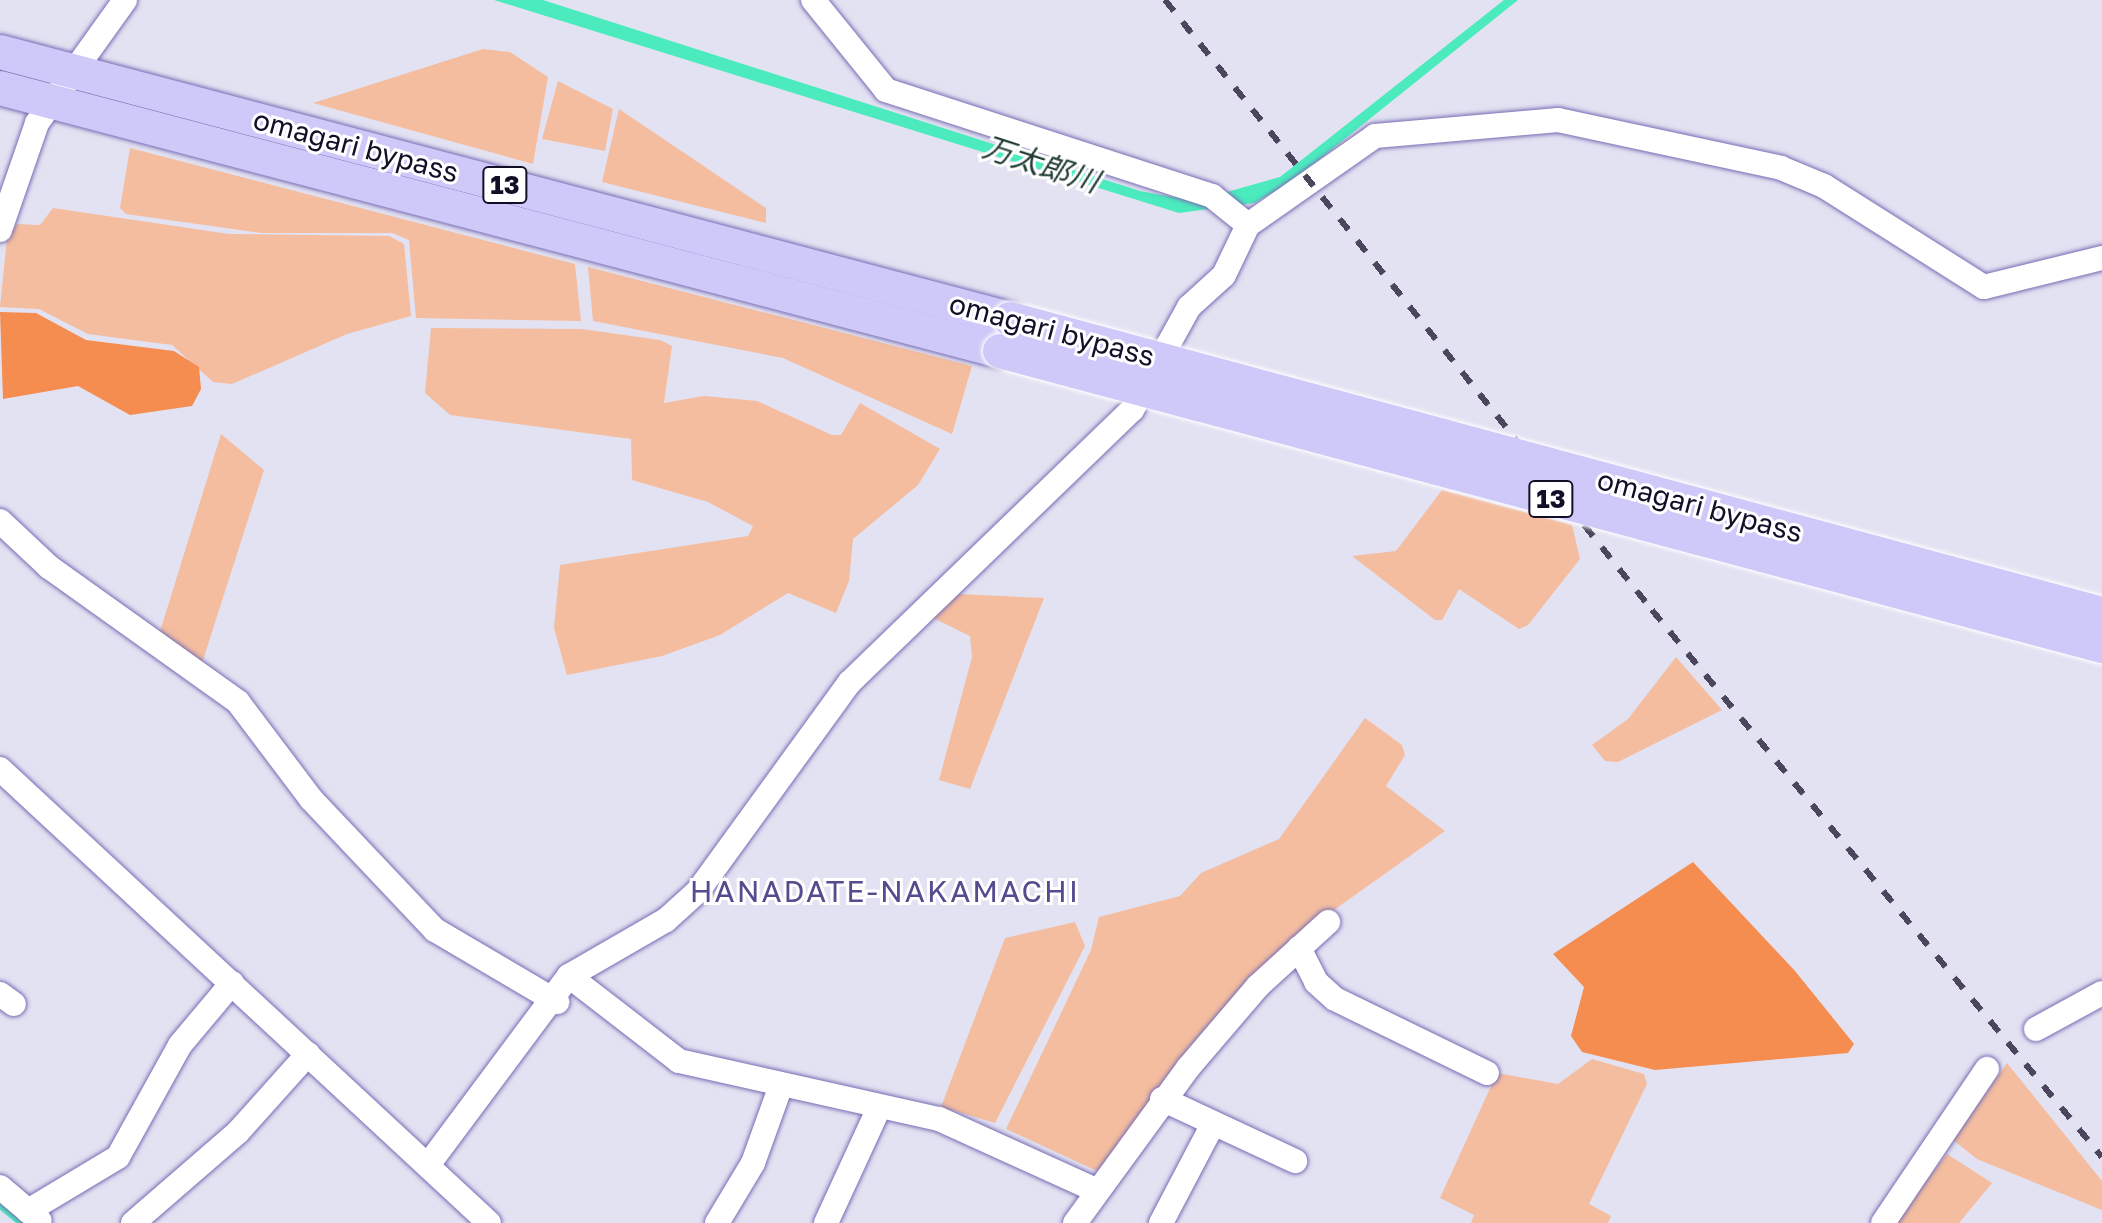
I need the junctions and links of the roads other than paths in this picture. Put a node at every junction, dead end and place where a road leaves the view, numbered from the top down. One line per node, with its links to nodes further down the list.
1 (125, 0): 4 (street)
2 (813, 0): 7 (street)
3 (0, 52): 4 (highway, omagari bypass / 13)
4 (79, 73): 6 (street); 11 (highway, omagari bypass / 13, bridge)
5 (0, 88): 6 (highway, omagari bypass / 13)
6 (54, 102): 8 (street); 12 (highway, omagari bypass / 13, bridge)
7 (1242, 218): 9 (street); 16 (street)
8 (0, 230)
9 (2102, 258)
10 (0, 521): 19 (street)
11 (2102, 614)
12 (2102, 646)
13 (0, 769): 17 (street)
14 (1328, 922): 15 (street)
15 (1299, 948): 23 (street); 25 (street)
16 (569, 976): 19 (street); 24 (street)
17 (232, 983): 21 (street); 32 (street)
18 (2102, 993): 20 (street)
19 (557, 1002): 29 (street)
20 (2036, 1029)
21 (308, 1054): 29 (street); 33 (street)
22 (1987, 1069): 39 (street)
23 (1487, 1073)
24 (780, 1088): 26 (street); 35 (street)
25 (1162, 1099): 27 (street); 31 (street)
26 (879, 1108): 31 (street); 36 (street)
27 (1212, 1126): 28 (street); 38 (street)
28 (1295, 1161)
29 (428, 1165): 34 (street)
30 (0, 1187): 32 (street)
31 (1093, 1189): 37 (street)
32 (35, 1217)
33 (133, 1223)
34 (489, 1223)
35 (717, 1223)
36 (826, 1223)
37 (1075, 1223)
38 (1161, 1223)
39 (1883, 1223)

